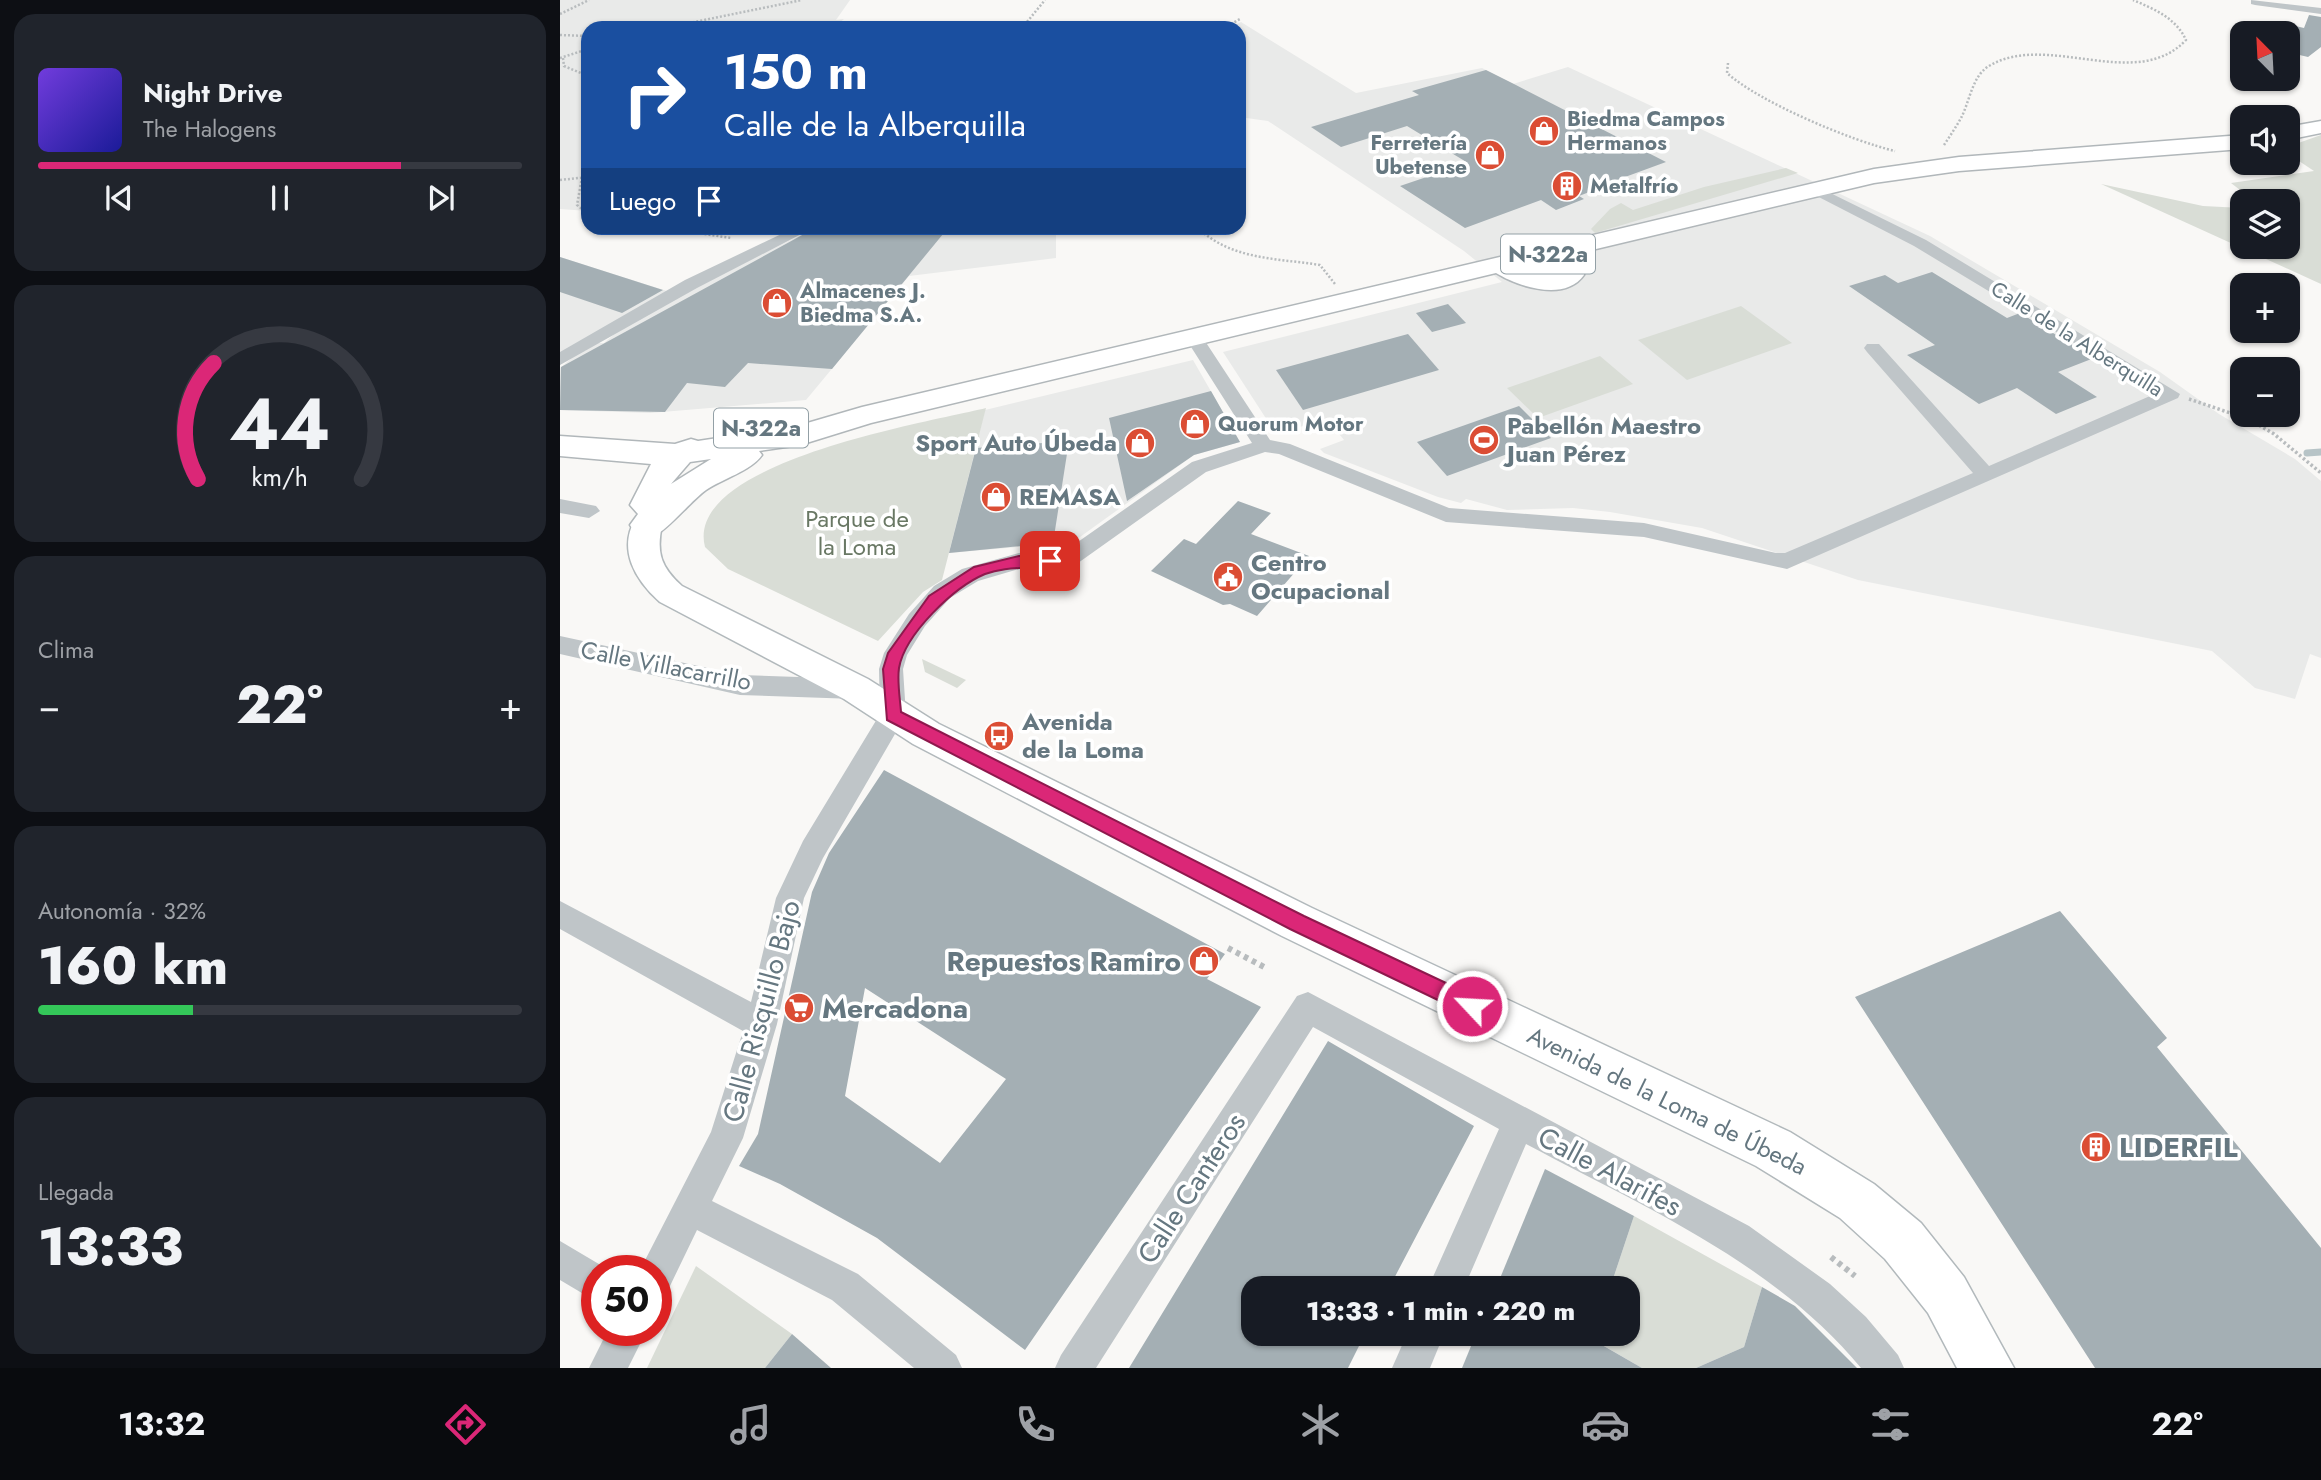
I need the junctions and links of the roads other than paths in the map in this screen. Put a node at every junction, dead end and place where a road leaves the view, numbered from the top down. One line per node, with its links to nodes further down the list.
1 (2255, 2): 2 (street)
2 (2321, 11)
3 (2321, 127): 4 (main road)
4 (2300, 131)
5 (2230, 143): 6 (main road, N-322a)
6 (1814, 189): 8 (main road, N-322a); 17 (street, Calle de la Alberquilla)
7 (792, 235): 10 (street)
8 (1195, 340): 11 (main road, N-322a); 15 (street)
9 (1873, 348): 17 (street)
10 (560, 360)
11 (809, 428): 13 (main road, N-322a); 20 (main road)
12 (560, 435): 13 (main road, N-322a)
13 (670, 445): 16 (main road, N-322a); 20 (main road)
14 (560, 446): 16 (main road, N-322a)
15 (1264, 446): 17 (street, Calle de la Alberquilla); 23 (street)
16 (596, 450): 20 (main road)
17 (1986, 475)
18 (560, 506): 19 (street)
19 (589, 510)
20 (652, 513): 22 (main road, Avenida de la Loma de Úbeda)
21 (560, 645): 22 (street, Calle Villacarrillo)
22 (856, 689): 23 (main road, Avenida de la Loma de Úbeda)
23 (893, 715): 26 (street, Calle Risquillo Bajo); 35 (main road, Avenida de la Loma de Úbeda)
24 (560, 914): 26 (street)
25 (1308, 1007): 27 (street, Calle Alarifes); 38 (street, Calle Canteros)
26 (761, 1024): 28 (street, Calle Risquillo Bajo)
27 (1519, 1122): 32 (street); 40 (street, Calle Alarifes)
28 (690, 1208): 29 (street, Calle Risquillo Bajo); 37 (street)
29 (666, 1255)
30 (560, 1259): 31 (street)
31 (581, 1273)
32 (1451, 1276)
33 (620, 1346): 36 (street)
34 (1421, 1346): 39 (street)
35 (1991, 1360)
36 (608, 1368)
37 (943, 1368)
38 (1074, 1368)
39 (1411, 1368)
40 (1885, 1368)

